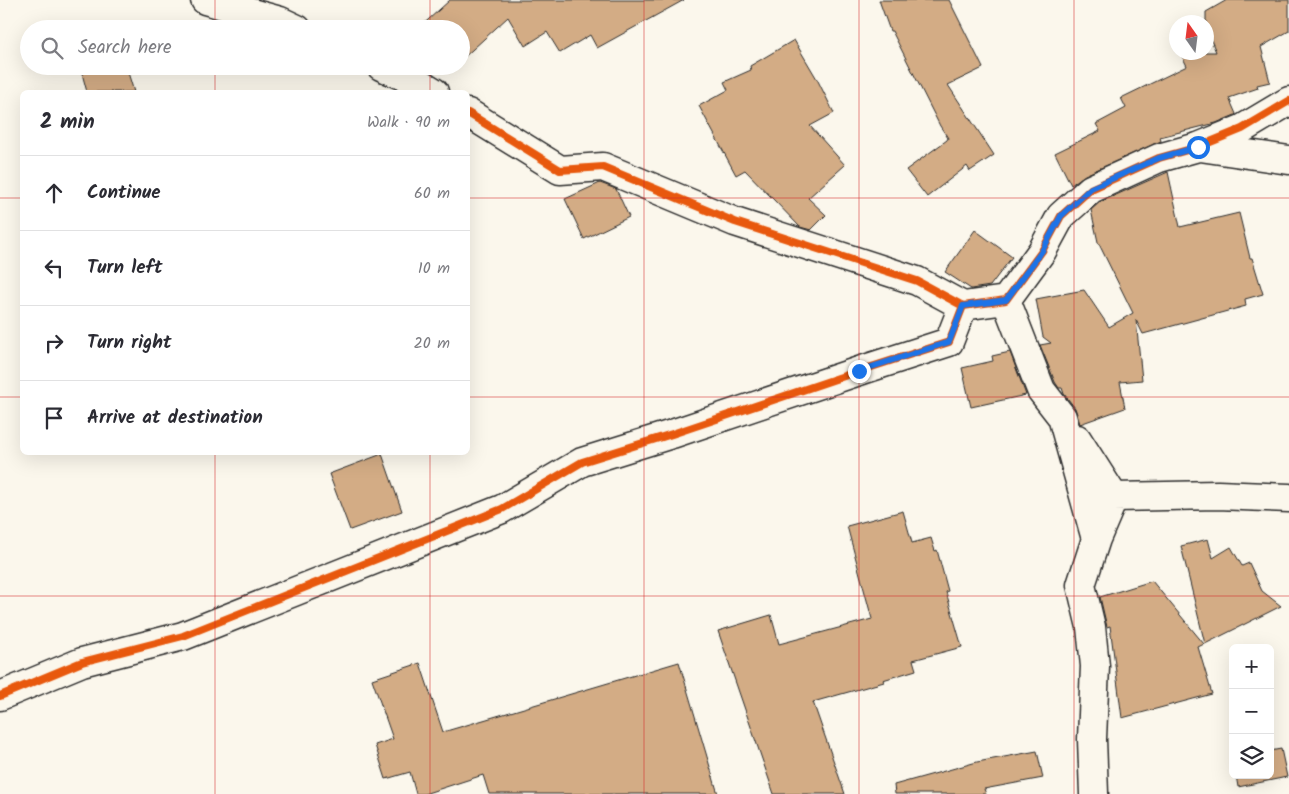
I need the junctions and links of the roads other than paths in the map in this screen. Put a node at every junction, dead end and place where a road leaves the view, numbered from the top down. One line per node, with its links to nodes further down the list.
1 (205, 0): 2 (street)
2 (273, 20)
3 (401, 75): 4 (street)
4 (431, 90)
5 (1289, 102): 7 (street)
6 (470, 114): 10 (street)
7 (1198, 147): 8 (street); 9 (street)
8 (1289, 160)
9 (1006, 300): 10 (street); 11 (street)
10 (963, 306): 15 (street)
11 (1062, 417): 12 (street); 14 (street)
12 (1114, 497): 13 (street); 14 (street)
13 (1289, 498)
14 (1096, 539): 16 (street)
15 (0, 696)
16 (1094, 794)

